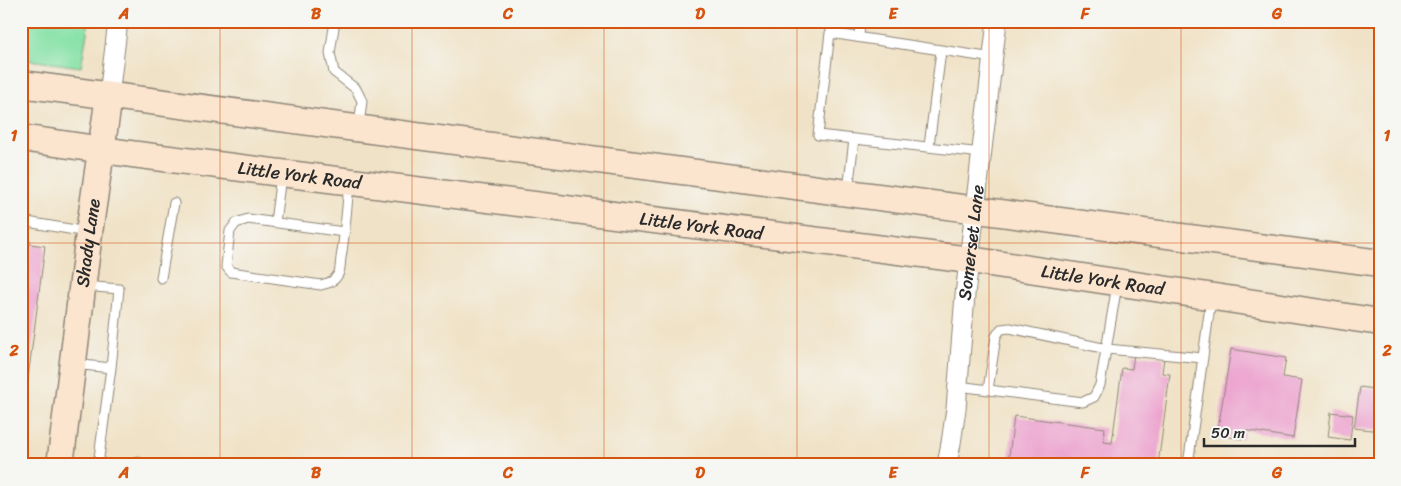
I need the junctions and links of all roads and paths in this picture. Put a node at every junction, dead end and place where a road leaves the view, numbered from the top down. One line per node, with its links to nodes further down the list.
1 (118, 21): 9 (street, Shady Lane)
2 (335, 21): 10 (lane)
3 (860, 21): 5 (lane)
4 (997, 21): 7 (street, Somerset Lane)
5 (859, 37): 6 (lane); 12 (lane)
6 (940, 51): 7 (lane); 13 (lane)
7 (993, 58): 15 (street, Somerset Lane)
8 (21, 84): 9 (main road)
9 (109, 96): 10 (main road); 14 (main road, Shady Lane)
10 (359, 128): 18 (main road)
11 (21, 138): 14 (main road, Little York Road)
12 (854, 139): 13 (lane); 18 (lane)
13 (929, 146): 15 (lane)
14 (101, 150): 16 (main road, Little York Road); 23 (main road, Shady Lane)
15 (982, 153): 20 (street, Somerset Lane)
16 (282, 172): 17 (main road, Little York Road); 22 (lane)
17 (350, 181): 24 (lane); 25 (main road, Little York Road)
18 (848, 192): 20 (main road)
19 (174, 203): 27 (lane)
20 (976, 209): 25 (street, Somerset Lane); 26 (main road)
21 (21, 221): 23 (lane)
22 (274, 222): 24 (lane); 24 (lane)
23 (90, 232): 29 (main road, Shady Lane)
24 (344, 232)
25 (970, 260): 28 (main road, Little York Road); 36 (street, Somerset Lane)
26 (1380, 263)
27 (161, 278)
28 (1118, 282): 30 (main road, Little York Road); 32 (lane)
29 (83, 286): 34 (main road, Shady Lane); 35 (lane)
30 (1212, 296): 31 (main road, Little York Road); 33 (lane)
31 (1380, 322)
32 (1107, 349): 33 (lane); 37 (lane); 37 (lane)
33 (1203, 358): 41 (lane)
34 (73, 363): 35 (lane); 38 (main road, Shady Lane)
35 (111, 368): 39 (lane)
36 (958, 386): 37 (lane); 40 (street, Somerset Lane)
37 (988, 390)
38 (60, 465)
39 (98, 465)
40 (947, 465)
41 (1188, 465)

